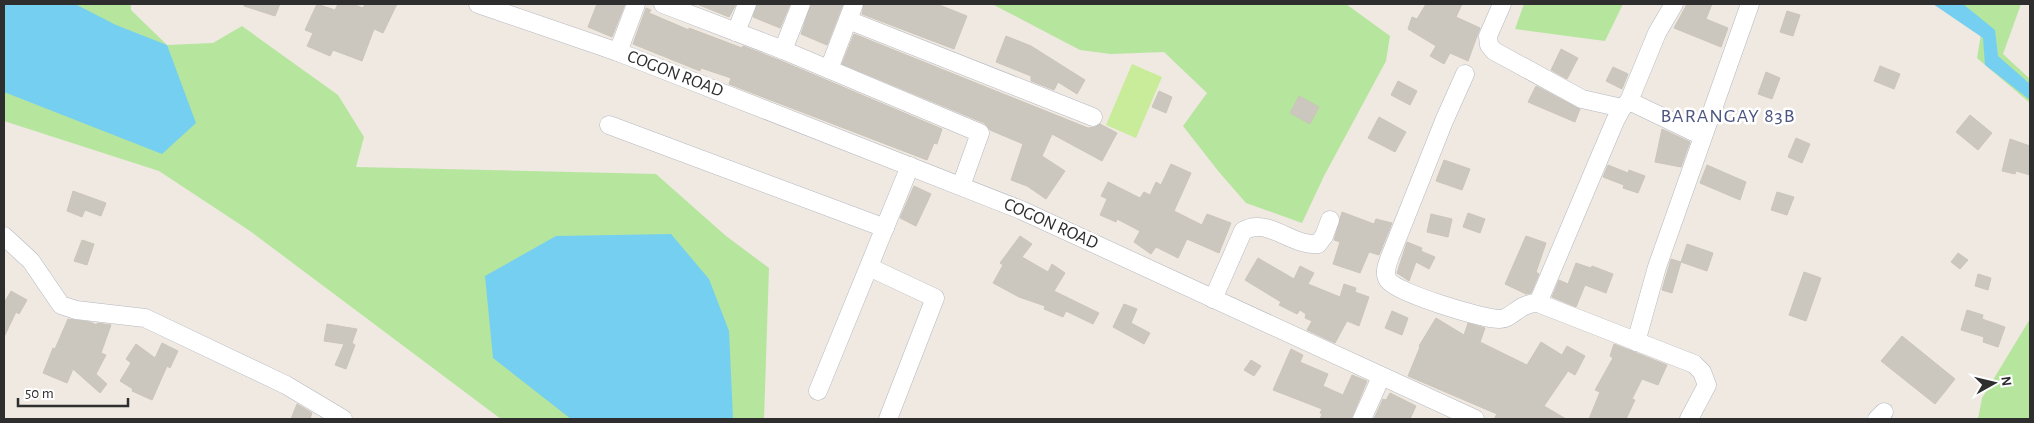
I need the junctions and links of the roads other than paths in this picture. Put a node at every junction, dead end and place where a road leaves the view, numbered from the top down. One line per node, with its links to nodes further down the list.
1 (478, 4): 13 (street, COGON ROAD)
2 (636, 4): 13 (street)
3 (662, 4): 9 (street)
4 (747, 4): 11 (street)
5 (801, 4): 12 (street)
6 (1502, 4): 16 (street)
7 (1674, 4): 16 (street)
8 (1750, 4): 19 (street)
9 (684, 8): 11 (street)
10 (851, 12): 14 (street); 17 (street)
11 (736, 32): 12 (street)
12 (783, 50): 14 (street)
13 (618, 52): 20 (street, COGON ROAD)
14 (829, 69): 21 (street)
15 (1464, 74): 27 (street)
16 (1625, 105): 19 (street); 27 (street)
17 (1093, 118)
18 (610, 125): 23 (street)
19 (1702, 136): 28 (street)
20 (910, 166): 21 (street, COGON ROAD); 23 (street)
21 (961, 186): 26 (street, COGON ROAD)
22 (1330, 220): 26 (street)
23 (885, 228): 25 (street)
24 (4, 236): 31 (street)
25 (869, 267): 30 (street); 32 (street)
26 (1213, 298): 29 (street, COGON ROAD)
27 (1538, 303): 28 (street)
28 (1636, 342): 35 (street)
29 (1382, 377): 33 (street); 34 (street, COGON ROAD)
30 (818, 391)
31 (343, 419)
32 (888, 419)
33 (1362, 419)
34 (1475, 419)
35 (1689, 419)

